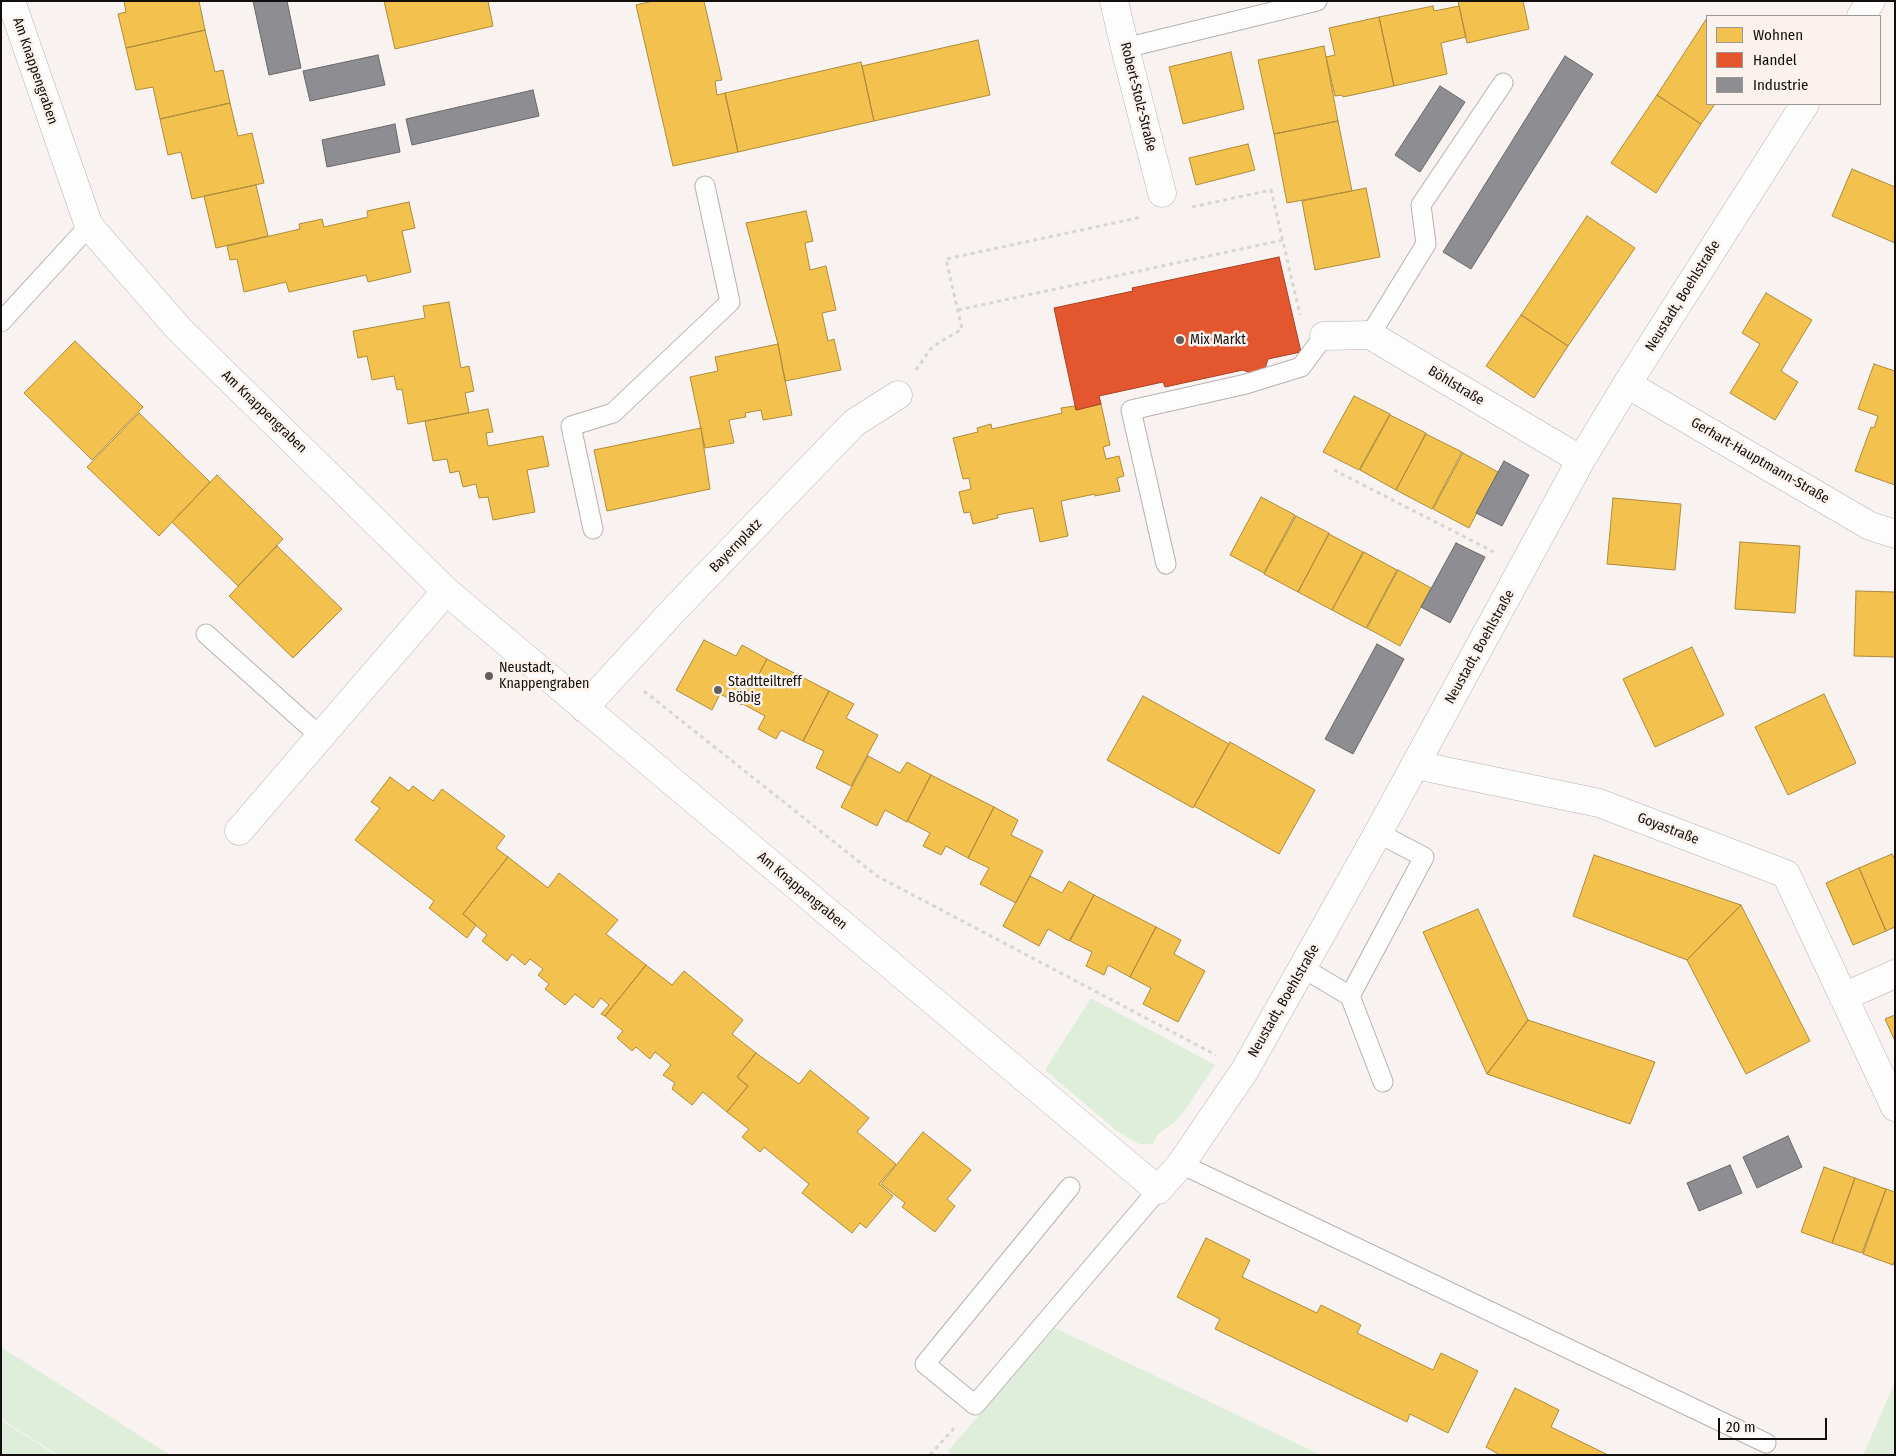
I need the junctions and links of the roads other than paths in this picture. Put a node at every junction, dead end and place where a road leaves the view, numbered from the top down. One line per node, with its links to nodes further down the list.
1 (11, 1): 11 (street, Am Knappengraben)
2 (1114, 1): 6 (street, Robert-Stolz-Straße)
3 (1317, 1): 6 (lane)
4 (1870, 1): 5 (street)
5 (1862, 15)
6 (1125, 48): 10 (street, Robert-Stolz-Straße)
7 (1503, 83): 13 (lane)
8 (1804, 105): 15 (street, Neustadt, Boehlstraße)
9 (705, 186): 18 (lane)
10 (1165, 202)
11 (89, 226): 12 (lane); 21 (street, Am Knappengraben)
12 (1, 322)
13 (1370, 335): 14 (street); 17 (street, Böhlstraße)
14 (1324, 336): 20 (lane)
15 (1627, 384): 17 (street, Neustadt, Boehlstraße); 19 (street, Gerhart-Hauptmann-Straße)
16 (898, 395): 23 (street, Bayernplatz)
17 (1581, 460): 25 (street, Neustadt, Boehlstraße)
18 (593, 529)
19 (1895, 534)
20 (1166, 564)
21 (446, 591): 23 (street, Am Knappengraben); 24 (street)
22 (206, 634): 24 (lane)
23 (584, 708): 36 (street, Am Knappengraben)
24 (321, 737): 26 (street)
25 (1416, 765): 27 (street, Neustadt, Boehlstraße); 31 (street, Goyastraße)
26 (239, 831)
27 (1378, 833): 28 (street, Neustadt, Boehlstraße); 30 (lane)
28 (1303, 968): 30 (lane); 34 (street, Neustadt, Boehlstraße)
29 (1895, 974): 31 (street)
30 (1350, 996): 32 (lane)
31 (1843, 997): 33 (street, Goyastraße)
32 (1383, 1082)
33 (1895, 1108)
34 (1181, 1164): 36 (street, Neustadt, Boehlstraße); 37 (lane)
35 (1070, 1187): 36 (lane)
36 (1158, 1190)
37 (1766, 1443)

